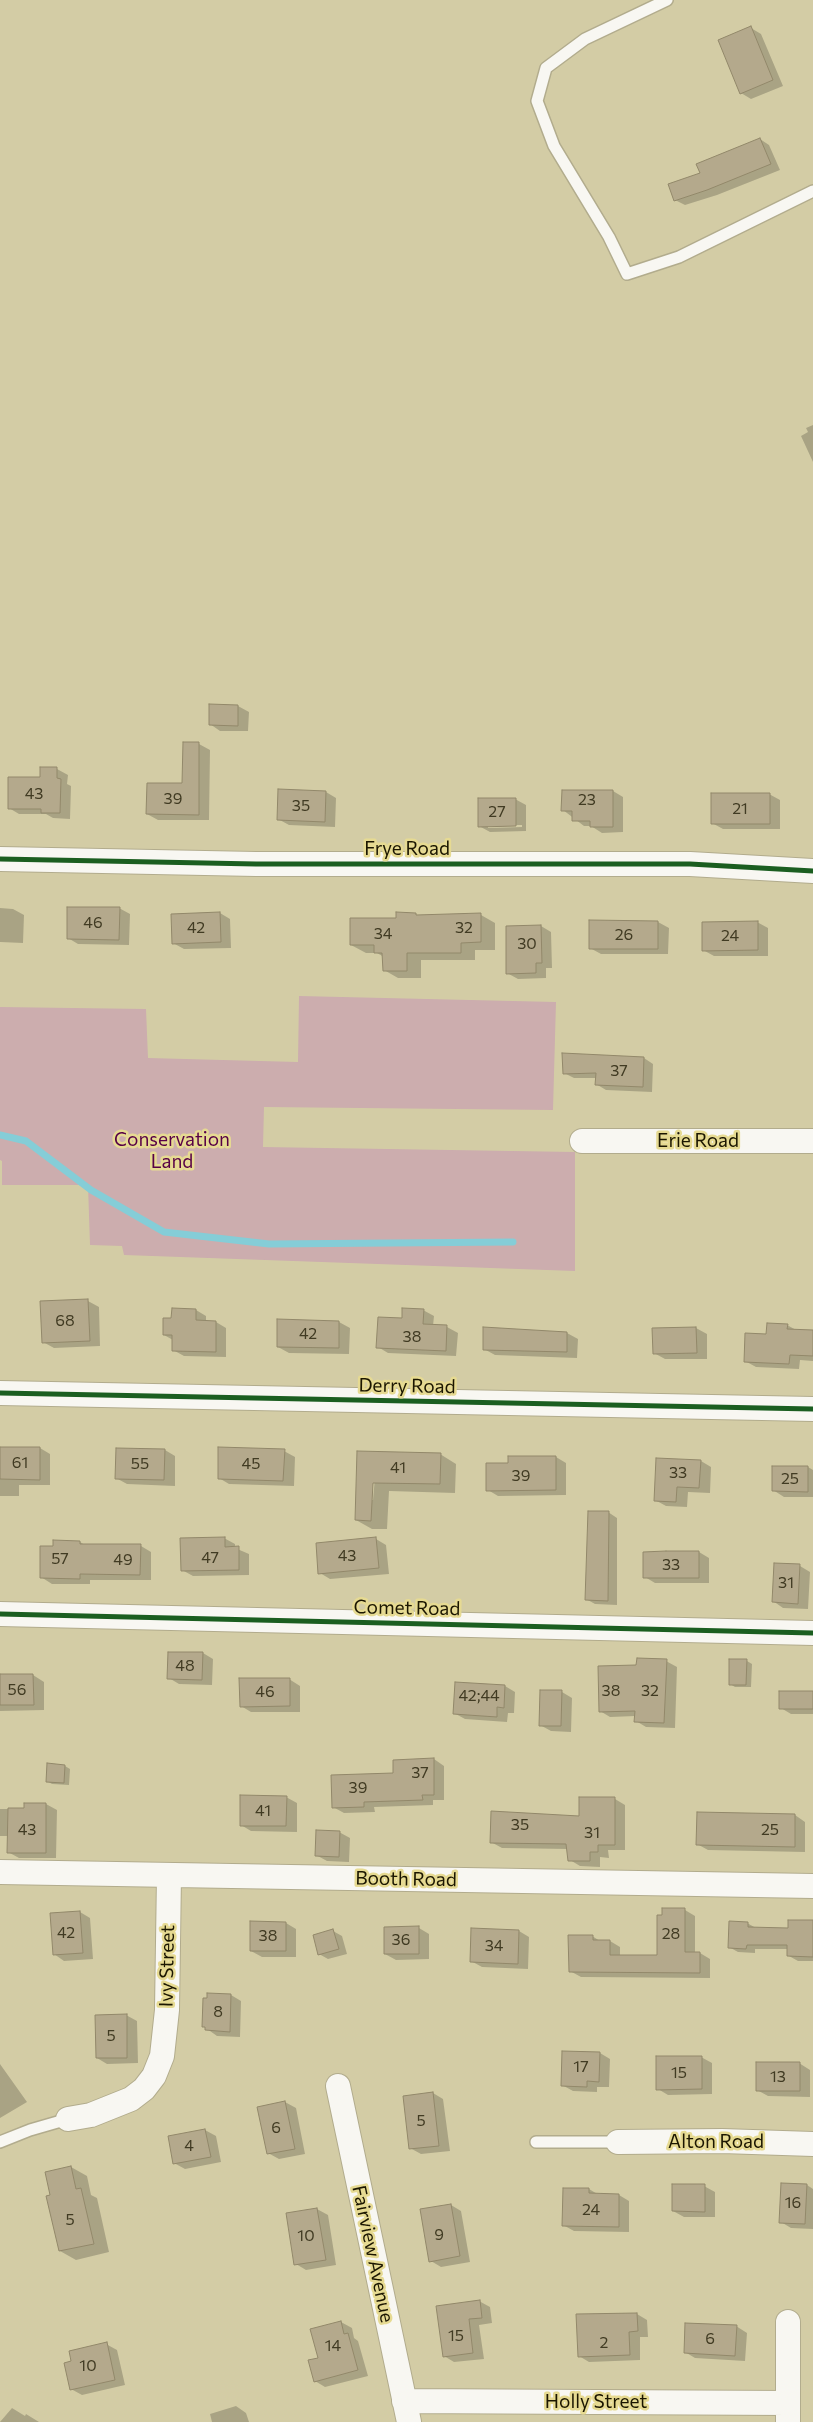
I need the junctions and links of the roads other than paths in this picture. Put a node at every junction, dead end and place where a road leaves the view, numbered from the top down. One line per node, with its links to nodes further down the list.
1 (667, 0): 2 (lane)
2 (813, 192)
3 (0, 859): 4 (street, Frye Road)
4 (813, 870)
5 (582, 1141): 6 (street, Erie Road)
6 (813, 1141)
7 (0, 1393): 8 (street, Derry Road)
8 (813, 1408)
9 (0, 1614): 10 (street, Comet Road)
10 (813, 1633)
11 (0, 1872): 12 (street, Booth Road)
12 (168, 1875): 13 (street, Booth Road); 15 (street, Ivy Street)
13 (813, 1886)
14 (338, 2086): 21 (street, Fairview Avenue)
15 (68, 2120): 16 (lane)
16 (0, 2142)
17 (536, 2142): 18 (lane)
18 (618, 2142): 19 (street, Alton Road)
19 (813, 2144)
20 (788, 2322): 22 (street)
21 (406, 2411): 22 (street, Holly Street)
22 (788, 2412)

